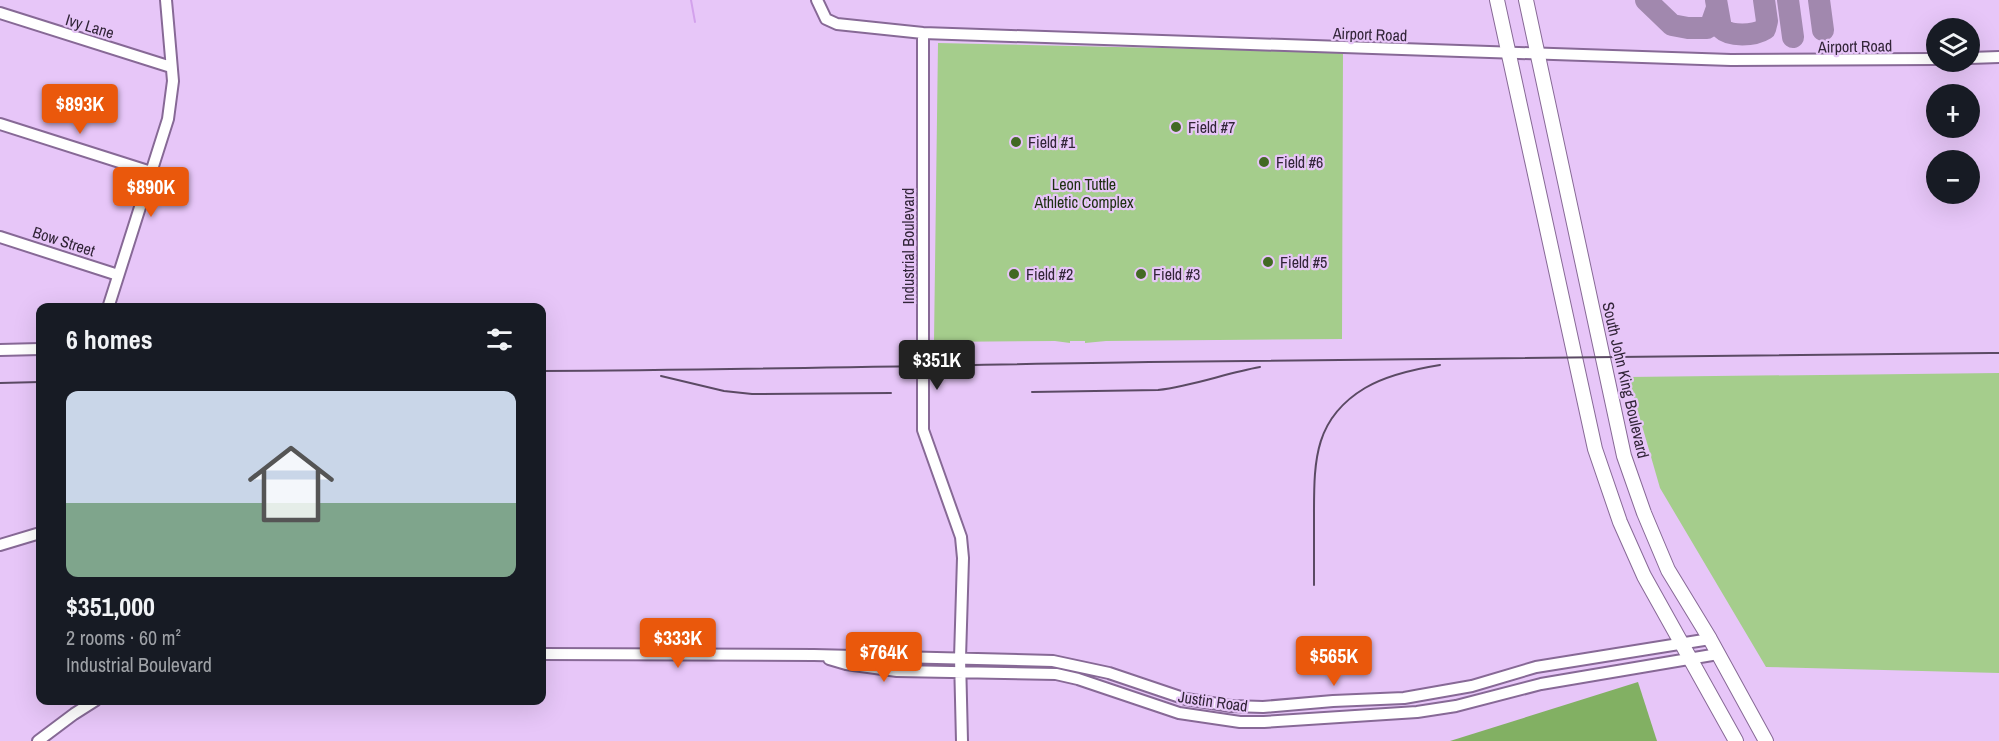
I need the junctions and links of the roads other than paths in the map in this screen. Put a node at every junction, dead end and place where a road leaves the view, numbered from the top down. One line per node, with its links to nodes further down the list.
1 (166, 0): 12 (street)
2 (818, 0): 6 (street, Airport Road)
3 (1497, 0): 7 (main road)
4 (1526, 0): 8 (main road, South John King Boulevard)
5 (0, 13): 12 (street, Ivy Lane)
6 (923, 33): 7 (street, Airport Road); 27 (street, Industrial Boulevard)
7 (1508, 53): 8 (street, Airport Road); 23 (main road)
8 (1537, 54): 11 (street, Airport Road); 22 (main road, South John King Boulevard)
9 (1999, 57): 10 (street)
10 (1980, 58)
11 (1926, 59)
12 (171, 67): 14 (street)
13 (0, 124): 14 (street)
14 (151, 172): 16 (street)
15 (0, 237): 16 (street, Bow Street)
16 (118, 274): 17 (street)
17 (109, 303)
18 (36, 349): 19 (street)
19 (0, 351)
20 (36, 534): 21 (street)
21 (0, 544)
22 (1710, 639): 23 (street, Justin Road); 25 (main road, South John King Boulevard)
23 (1682, 644): 28 (main road); 30 (street, Justin Road)
24 (546, 654): 26 (street, Justin Road)
25 (1718, 654): 28 (street, Justin Road); 36 (main road, South John King Boulevard)
26 (814, 655): 27 (street, Justin Road); 29 (street, Justin Road)
27 (960, 658): 29 (street, Industrial Boulevard); 30 (street, Justin Road)
28 (1690, 658): 31 (street, Justin Road); 35 (main road)
29 (960, 672): 31 (street, Justin Road); 34 (street, Industrial Boulevard)
30 (1109, 673): 31 (street)
31 (1104, 687)
32 (88, 705): 33 (street)
33 (38, 741)
34 (962, 741)
35 (1736, 741)
36 (1766, 741)

